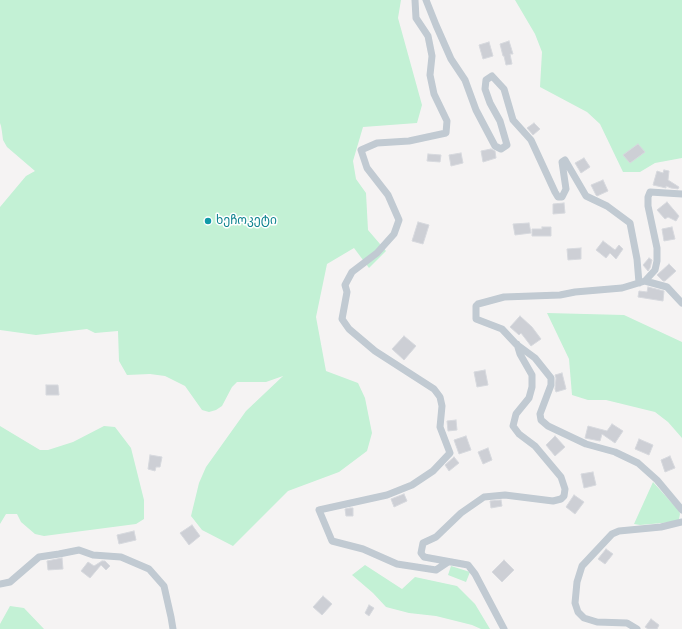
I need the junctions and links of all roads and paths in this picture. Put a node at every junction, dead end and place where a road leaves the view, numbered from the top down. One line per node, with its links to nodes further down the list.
1 (415, 0): 9 (street)
2 (426, 0): 4 (street)
3 (682, 194): 4 (street)
4 (642, 282): 5 (street); 6 (street)
5 (682, 302)
6 (516, 344): 7 (street); 9 (street)
7 (682, 510)
8 (682, 522): 13 (street)
9 (448, 562): 12 (street)
10 (0, 584): 11 (street)
11 (173, 629)
12 (504, 629)
13 (637, 629)

